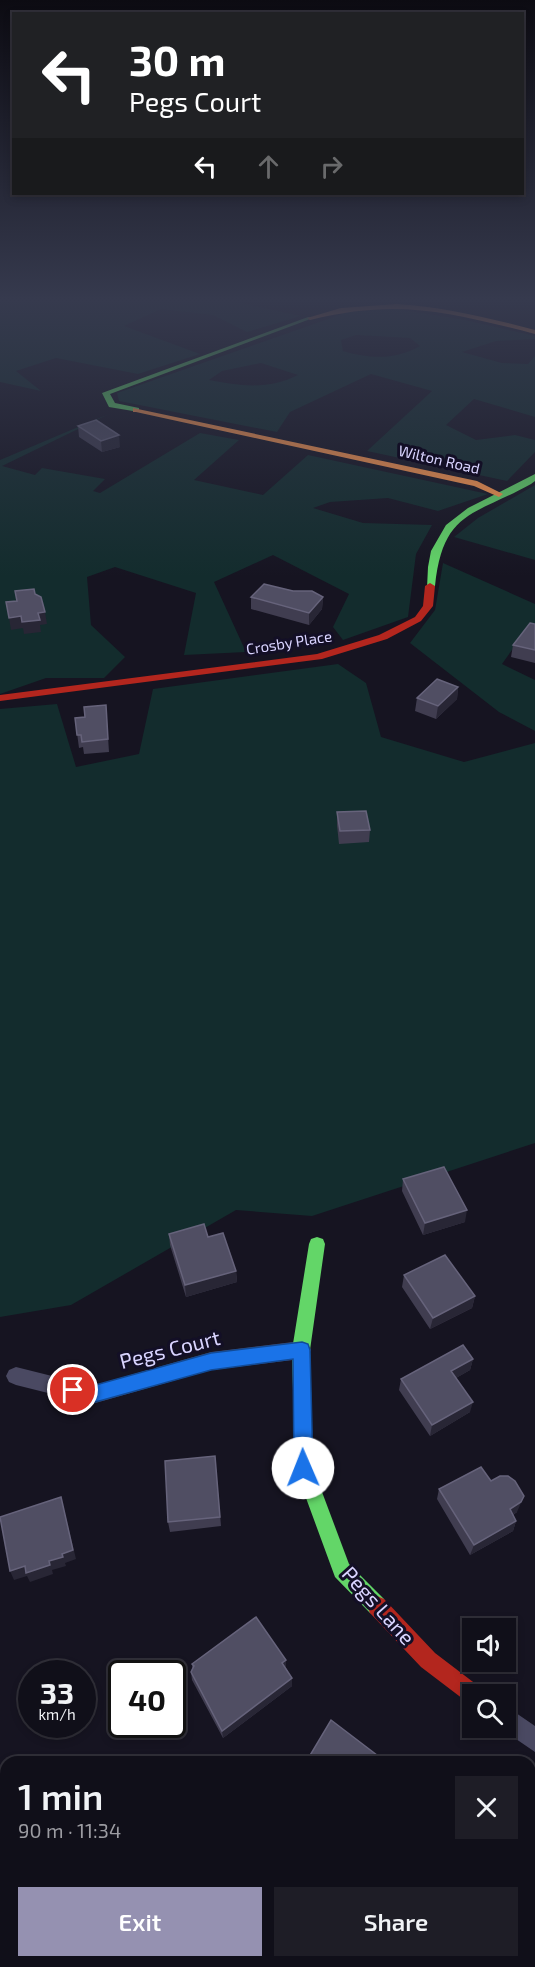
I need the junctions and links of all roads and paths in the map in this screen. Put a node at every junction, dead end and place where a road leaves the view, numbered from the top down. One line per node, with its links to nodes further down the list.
1 (107, 393): 3 (street, Wilton Road)
2 (535, 477): 3 (street, Wilton Road)
3 (499, 494): 4 (street, Crosby Place)
4 (0, 698)
5 (317, 1244): 6 (street, Pegs Lane)
6 (302, 1350): 7 (street, Pegs Court); 8 (street, Pegs Lane)
7 (16, 1376)
8 (462, 1686)
9 (516, 1726): 10 (street)
10 (535, 1740)

